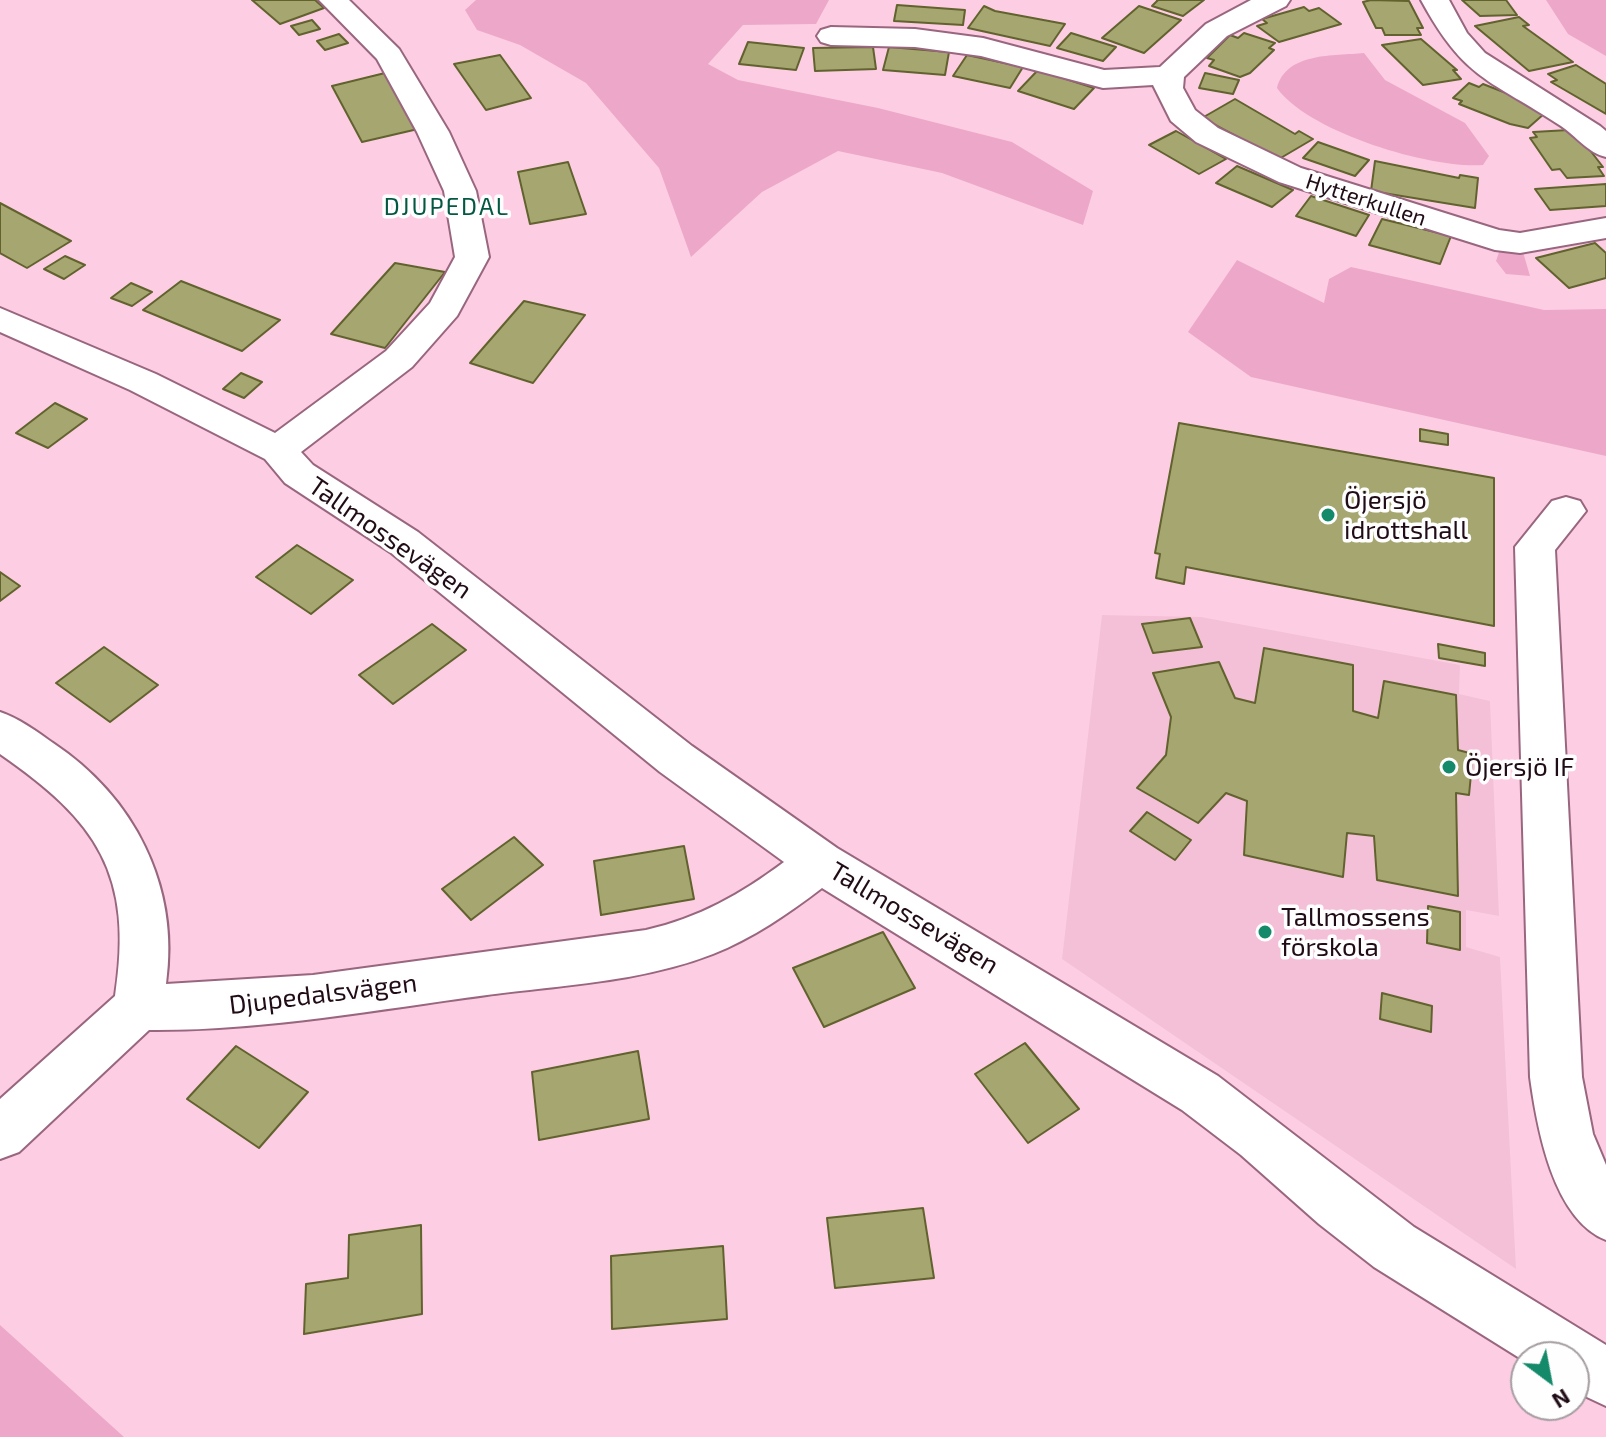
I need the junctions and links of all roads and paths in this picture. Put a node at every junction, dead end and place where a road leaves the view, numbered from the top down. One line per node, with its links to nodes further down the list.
1 (333, 0): 9 (street)
2 (1276, 0): 5 (street)
3 (1435, 0): 6 (street)
4 (831, 36): 5 (street)
5 (1169, 75): 7 (street, Hytterkullen)
6 (1606, 148)
7 (1606, 228)
8 (0, 319): 9 (street, Tallmossevägen)
9 (278, 450): 12 (street, Tallmossevägen)
10 (1566, 511): 15 (street)
11 (0, 730): 13 (street)
12 (820, 862): 13 (street, Djupedalsvägen); 16 (street, Tallmossevägen)
13 (138, 1007): 14 (street)
14 (0, 1134)
15 (1606, 1213)
16 (1546, 1341)

